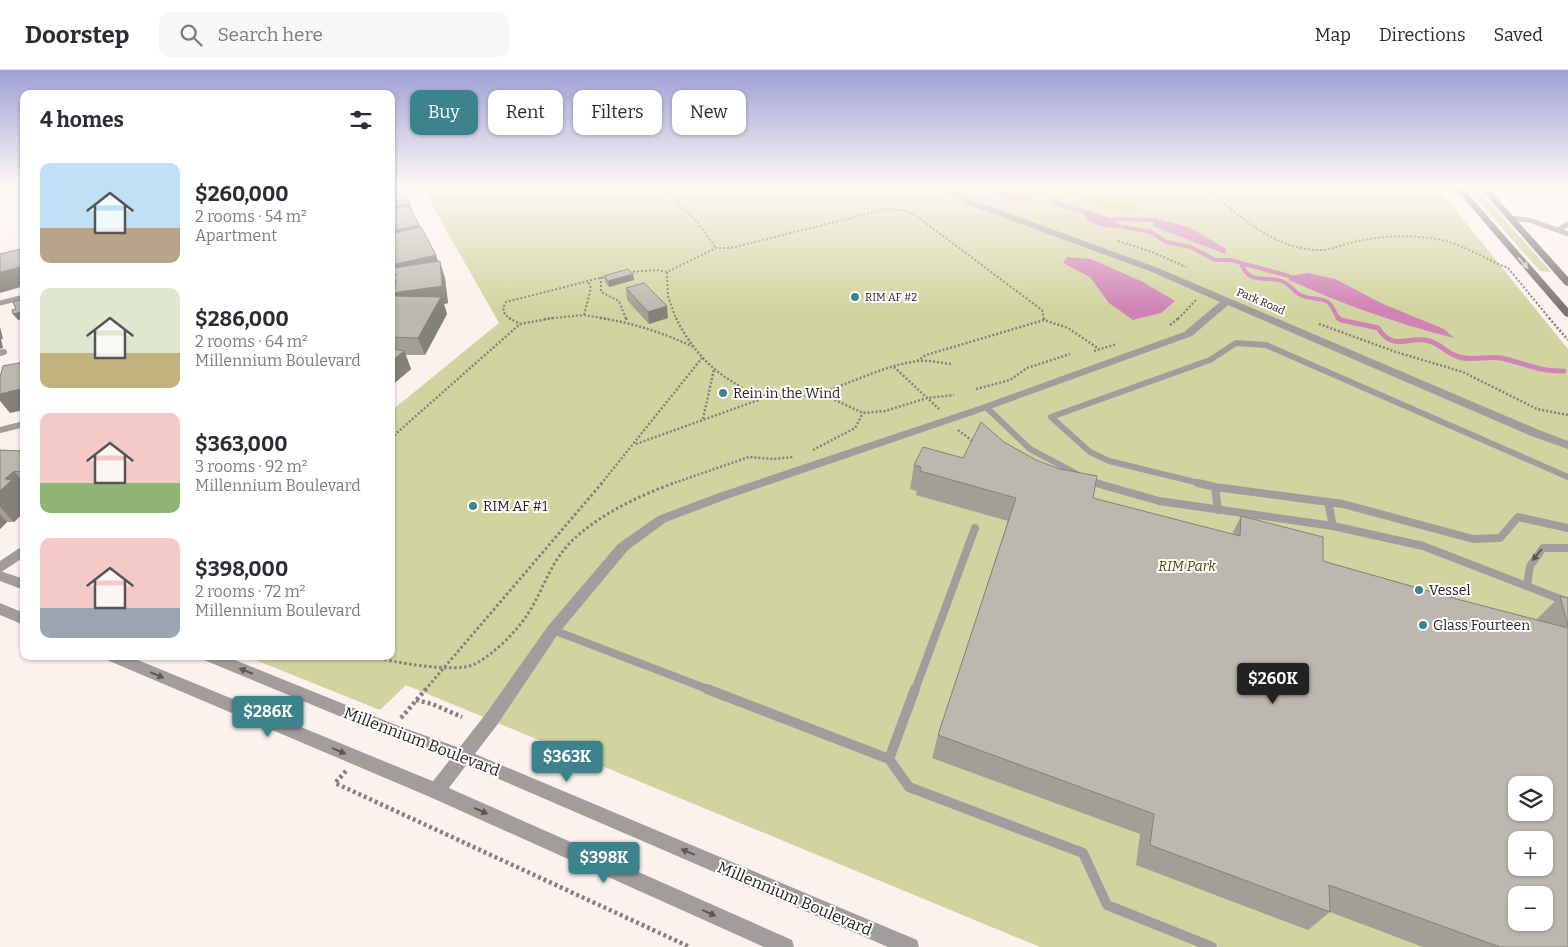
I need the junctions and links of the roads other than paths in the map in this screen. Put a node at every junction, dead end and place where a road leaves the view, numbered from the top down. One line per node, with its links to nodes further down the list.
1 (1038, 227): 10 (street, Park Road)
2 (1493, 227): 12 (main road, one-way to 12)
3 (1518, 227): 8 (main road)
4 (1549, 227): 6 (lane)
5 (1563, 227): 6 (lane)
6 (1558, 230): 7 (lane)
7 (1568, 234)
8 (1568, 283)
9 (20, 298): 11 (lane)
10 (1228, 300): 13 (street); 16 (street, Park Road)
11 (0, 303)
12 (1568, 314)
13 (986, 407): 20 (lane); 33 (street)
14 (20, 425): 15 (lane)
15 (0, 430)
16 (1568, 445)
17 (1568, 477): 18 (lane)
18 (1215, 487): 19 (lane); 20 (lane)
19 (1328, 502): 21 (lane); 23 (lane)
20 (1218, 510): 21 (lane)
21 (1333, 526): 29 (lane)
22 (975, 528): 37 (lane)
23 (1568, 528)
24 (1568, 548): 29 (lane, one-way to 29)
25 (20, 553): 26 (street)
26 (0, 568)
27 (0, 576): 28 (street)
28 (20, 584)
29 (1526, 586): 30 (lane)
30 (1568, 602)
31 (0, 609): 32 (street)
32 (20, 617)
33 (552, 630): 36 (street); 37 (lane)
34 (122, 660): 38 (street, one-way to 38)
35 (219, 660): 36 (street, Millennium Boulevard, one-way to 35)
36 (462, 756): 38 (street); 40 (street, Millennium Boulevard, one-way to 36)
37 (889, 759): 41 (lane)
38 (436, 791): 39 (street, one-way to 39)
39 (785, 947)
40 (910, 947)
41 (1212, 947)

